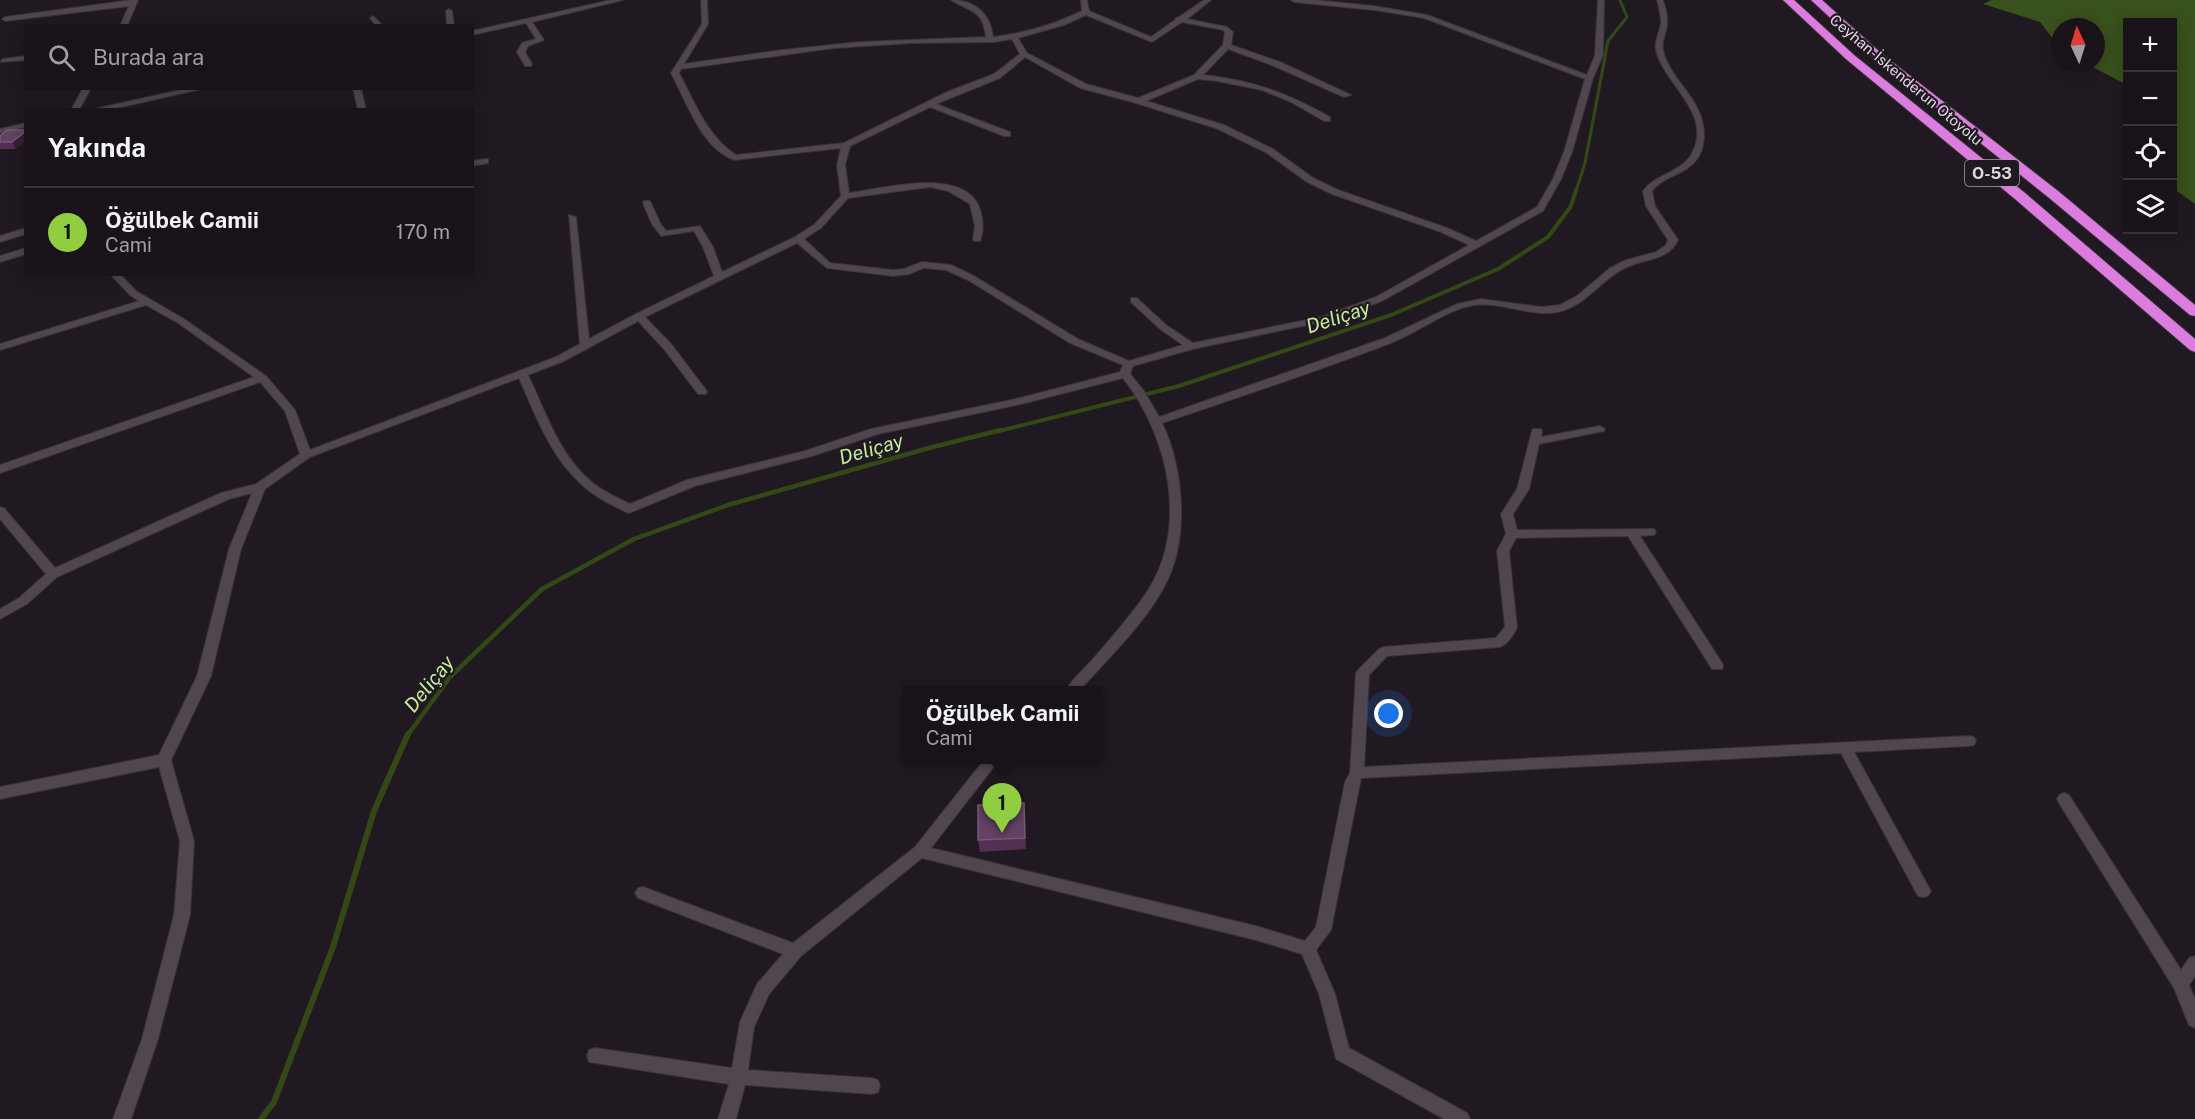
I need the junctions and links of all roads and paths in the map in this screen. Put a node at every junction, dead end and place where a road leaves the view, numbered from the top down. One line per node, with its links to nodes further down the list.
1 (620, 0): 17 (street)
2 (704, 0): 29 (street)
3 (954, 0): 23 (street)
4 (1084, 0): 13 (street)
5 (1208, 0): 16 (street)
6 (1294, 0): 31 (street)
7 (1601, 0): 31 (street)
8 (1660, 0): 72 (street)
9 (1788, 0): 67 (highway, Ceyhan-İskenderun Otoyolu / O-53)
10 (1816, 0): 62 (highway, Ceyhan-İskenderun Otoyolu / O-53)
11 (134, 1): 15 (street); 18 (street)
12 (449, 11): 20 (street)
13 (1086, 12): 16 (street); 22 (street)
14 (373, 18): 19 (street)
15 (5, 19)
16 (1178, 19): 24 (street)
17 (528, 21): 21 (street); 28 (street)
18 (124, 24)
19 (378, 24)
20 (451, 24)
21 (474, 33)
22 (1015, 38): 23 (street); 25 (street)
23 (994, 40): 29 (street)
24 (1227, 46): 30 (street); 35 (street)
25 (1024, 54): 36 (street); 37 (street)
26 (24, 58): 27 (street)
27 (3, 61)
28 (528, 64)
29 (678, 67): 45 (street)
30 (1197, 77): 36 (street); 41 (street)
31 (1589, 78): 55 (street)
32 (86, 90): 38 (street)
33 (193, 90): 39 (street)
34 (357, 90): 40 (street)
35 (1347, 95)
36 (1139, 101): 55 (street)
37 (929, 104): 44 (street); 45 (street)
38 (76, 108)
39 (104, 108)
40 (362, 108)
41 (1327, 119)
42 (24, 125): 43 (street)
43 (0, 131)
44 (1007, 134)
45 (846, 145): 48 (street)
46 (485, 161): 47 (street)
47 (474, 164)
48 (845, 196): 52 (street); 54 (street)
49 (647, 203): 59 (street)
50 (573, 217): 64 (street)
51 (24, 232): 53 (street)
52 (798, 238): 59 (street); 68 (street)
53 (0, 239)
54 (977, 239)
55 (1477, 245): 65 (street)
56 (24, 252): 57 (street)
57 (0, 260)
58 (116, 276): 61 (street)
59 (720, 278): 63 (street)
60 (1134, 300): 65 (street)
61 (148, 301): 66 (street); 70 (street)
62 (2195, 312)
63 (639, 316): 64 (street); 71 (street)
64 (585, 345): 69 (street)
65 (1191, 346): 68 (street)
66 (0, 347)
67 (2195, 347)
68 (1128, 373): 69 (street); 72 (street)
69 (523, 375): 74 (street)
70 (262, 378): 74 (street); 75 (street)
71 (702, 392)
72 (1154, 416): 84 (street)
73 (1600, 429): 80 (street)
74 (306, 455): 76 (street)
75 (0, 468)
76 (260, 487): 81 (street); 87 (street)
77 (0, 511): 81 (street)
78 (1631, 532): 79 (street); 80 (street); 83 (street)
79 (1650, 532)
80 (1512, 534): 89 (street)
81 (54, 574): 82 (street)
82 (0, 615)
83 (1717, 666)
84 (1076, 686)
85 (1970, 741): 86 (street)
86 (1845, 748): 89 (street); 93 (street)
87 (164, 760): 90 (street); 103 (street)
88 (988, 764): 92 (street)
89 (1357, 773): 95 (street)
90 (0, 793)
91 (2064, 799): 98 (street)
92 (920, 851): 95 (street); 96 (street)
93 (1923, 891)
94 (643, 892): 96 (street)
95 (1308, 949): 105 (street)
96 (795, 951): 101 (street)
97 (2195, 963): 98 (street)
98 (2181, 984): 99 (street)
99 (2195, 1020)
100 (595, 1056): 101 (street)
101 (739, 1077): 102 (street); 104 (street)
102 (872, 1086)
103 (122, 1119)
104 (727, 1119)
105 (1461, 1119)

